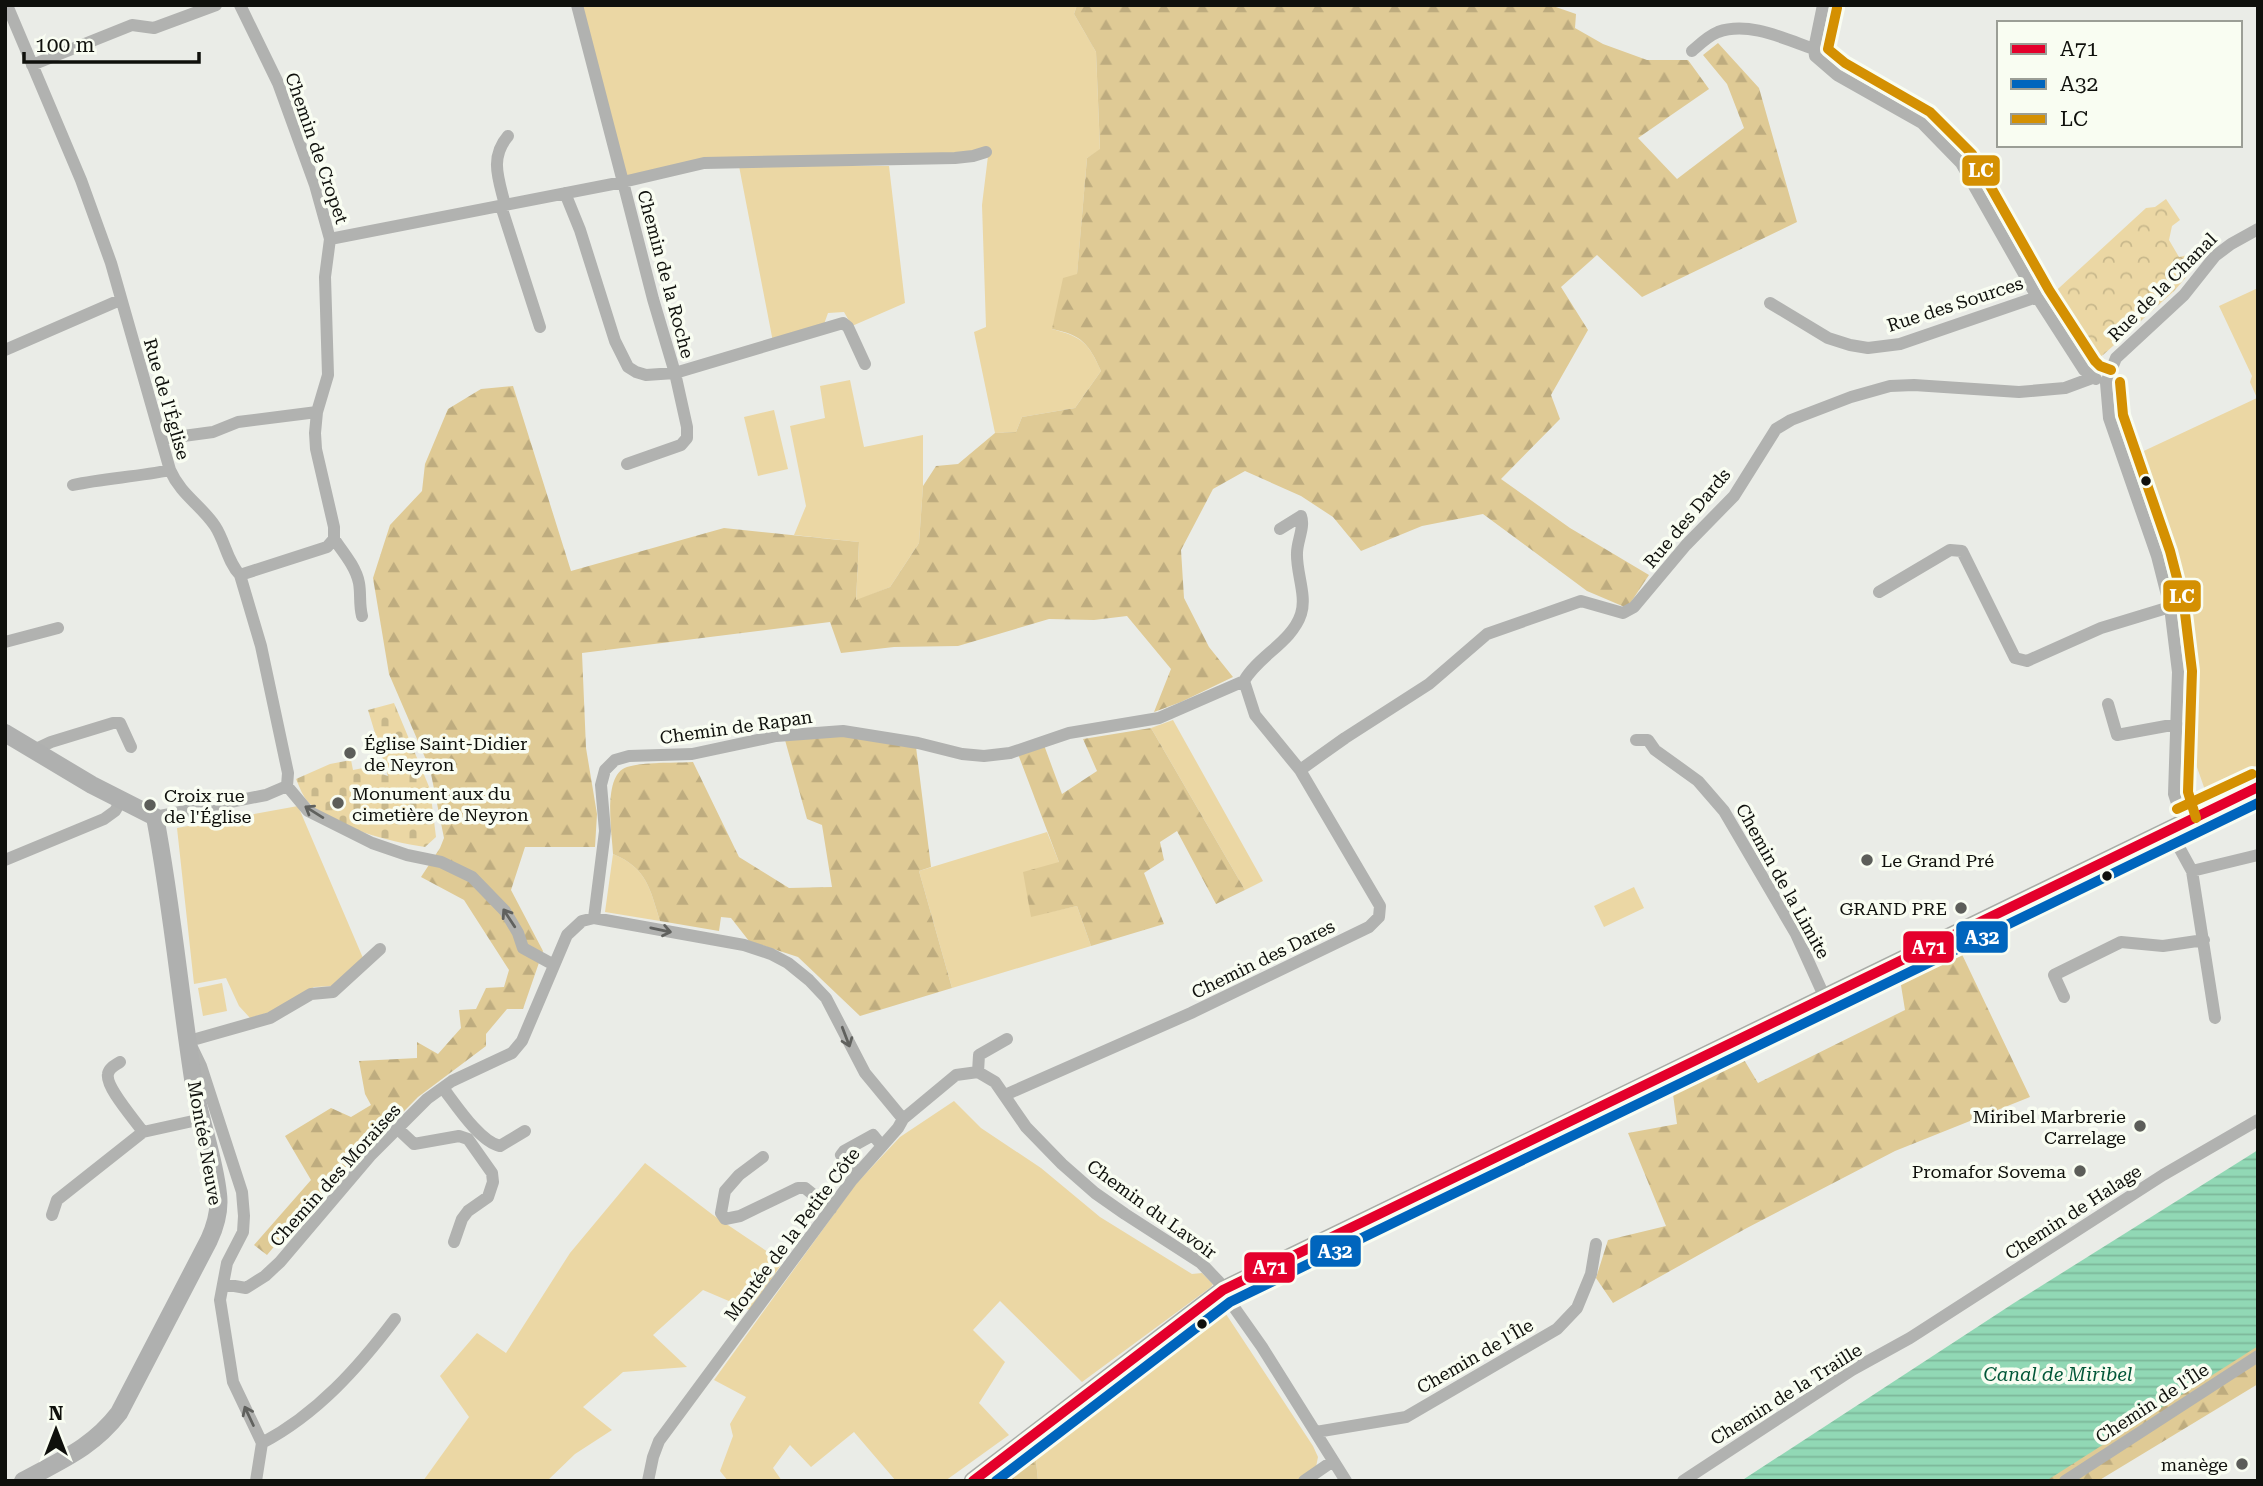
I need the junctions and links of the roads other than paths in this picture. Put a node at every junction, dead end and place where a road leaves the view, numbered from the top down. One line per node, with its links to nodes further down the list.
1 (8, 5): 8 (street, Rue de l'Église)
2 (216, 5): 8 (street)
3 (240, 5): 15 (street, Chemin de Cropet)
4 (577, 5): 11 (street)
5 (1823, 5): 6 (street)
6 (1814, 49): 7 (street); 16 (street)
7 (1692, 51)
8 (32, 65): 17 (street, Rue de l'Église)
9 (508, 136): 13 (street)
10 (986, 152): 11 (street)
11 (622, 182): 12 (street, Chemin de la Roche); 22 (street, Chemin de la Roche)
12 (565, 193): 13 (street, Chemin de la Roche); 22 (street)
13 (503, 205): 15 (street, Chemin de la Roche); 19 (street)
14 (2258, 229): 24 (street, Rue de la Chanal)
15 (330, 239): 25 (street, Chemin de Cropet)
16 (2037, 297): 18 (street, Rue des Sources); 23 (street)
17 (120, 300): 20 (street); 26 (street, Rue de l'Église)
18 (1769, 303)
19 (540, 327)
20 (5, 349)
21 (865, 364): 22 (street)
22 (675, 373): 27 (street, Chemin de la Roche)
23 (2092, 378): 24 (street); 45 (street, Rue des Dards)
24 (2106, 383): 34 (street)
25 (317, 412): 26 (street); 31 (street, Chemin de Cropet)
26 (162, 439): 28 (street, Rue de l'Église)
27 (627, 464)
28 (170, 470): 29 (street); 32 (street, Rue de l'Église)
29 (72, 485)
30 (1280, 529): 38 (street)
31 (334, 539): 32 (street); 35 (street)
32 (240, 575): 46 (street, Rue de l'Église)
33 (1880, 592): 34 (street)
34 (2170, 607): 40 (street)
35 (362, 616)
36 (58, 628): 37 (street)
37 (5, 642)
38 (1244, 681): 45 (street, Chemin des Dares); 54 (street, Chemin de Rapan)
39 (2108, 704): 40 (street)
40 (2178, 724): 50 (street)
41 (5, 733): 44 (street)
42 (1636, 740): 59 (street, Chemin de la Limite)
43 (131, 747): 44 (street)
44 (34, 750): 48 (street)
45 (1300, 770): 66 (street, Chemin des Dares)
46 (287, 786): 49 (street); 57 (street, one-way to 46)
47 (2258, 787): 50 (main road)
48 (121, 801): 49 (street); 52 (street)
49 (155, 817): 62 (street, Montée Neuve)
50 (2176, 826): 53 (street); 59 (main road)
51 (2258, 855): 53 (street)
52 (5, 860)
53 (2192, 871): 55 (street)
54 (594, 918): 57 (street, Chemin des Moraises); 68 (street, one-way to 68)
55 (2204, 940): 58 (street); 60 (street)
56 (380, 949): 62 (street)
57 (554, 965): 65 (street, Chemin des Moraises)
58 (2064, 997)
59 (1825, 998): 81 (main road)
60 (2215, 1018)
61 (1007, 1039): 64 (street)
62 (189, 1041): 67 (street, Montée Neuve); 80 (street)
63 (120, 1062): 72 (street)
64 (978, 1072): 66 (street); 68 (street, Montée de la Petite Côte)
65 (443, 1088): 70 (street, Chemin des Moraises); 71 (street)
66 (1005, 1095): 81 (street, Chemin du Lavoir)
67 (202, 1119): 72 (street); 88 (street, Montée Neuve)
68 (903, 1119): 73 (street, Montée de la Petite Côte)
69 (2258, 1120): 83 (street, Chemin de Halage)
70 (398, 1129): 78 (street); 80 (street, Chemin des Moraises)
71 (525, 1131)
72 (143, 1132): 77 (street)
73 (882, 1146): 75 (street, Montée de la Petite Côte); 75 (street)
74 (763, 1157): 76 (street)
75 (858, 1173): 76 (street, Montée de la Petite Côte)
76 (831, 1209): 90 (street, Montée de la Petite Côte)
77 (52, 1215)
78 (454, 1242)
79 (1596, 1244): 85 (street, Chemin de l'Île)
80 (222, 1287): 86 (street, one-way to 80)
81 (1223, 1290): 85 (street); 91 (main road)
82 (395, 1319): 86 (street)
83 (1910, 1338): 94 (street, Chemin de la Traille)
84 (2258, 1356): 95 (street, Chemin de l'Île)
85 (1317, 1432): 87 (street)
86 (262, 1443): 89 (street)
87 (1333, 1461): 92 (street); 93 (street)
88 (23, 1481)
89 (257, 1481)
90 (648, 1481)
91 (973, 1481)
92 (1304, 1481)
93 (1346, 1481)
94 (1683, 1481)
95 (2065, 1481)

